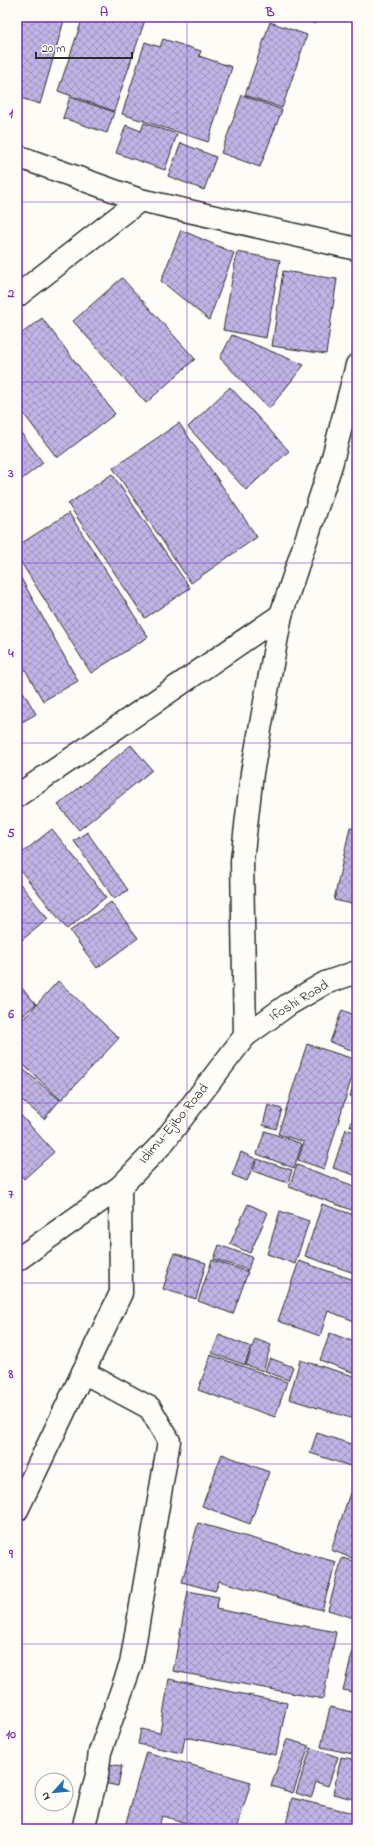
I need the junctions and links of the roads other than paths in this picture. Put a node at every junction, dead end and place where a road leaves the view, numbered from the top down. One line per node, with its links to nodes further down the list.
1 (17, 156): 2 (street)
2 (140, 200): 3 (street); 4 (street)
3 (357, 249)
4 (17, 296)
5 (357, 366): 6 (street)
6 (281, 615): 7 (street); 9 (street)
7 (17, 796)
8 (357, 972): 9 (street, Ifoshi Road)
9 (245, 1036): 10 (street, Idimu-Ejibo Road)
10 (120, 1187): 11 (street, Idimu-Ejibo Road); 12 (street)
11 (17, 1260)
12 (83, 1372): 13 (street); 14 (street)
13 (17, 1510)
14 (82, 1829)

